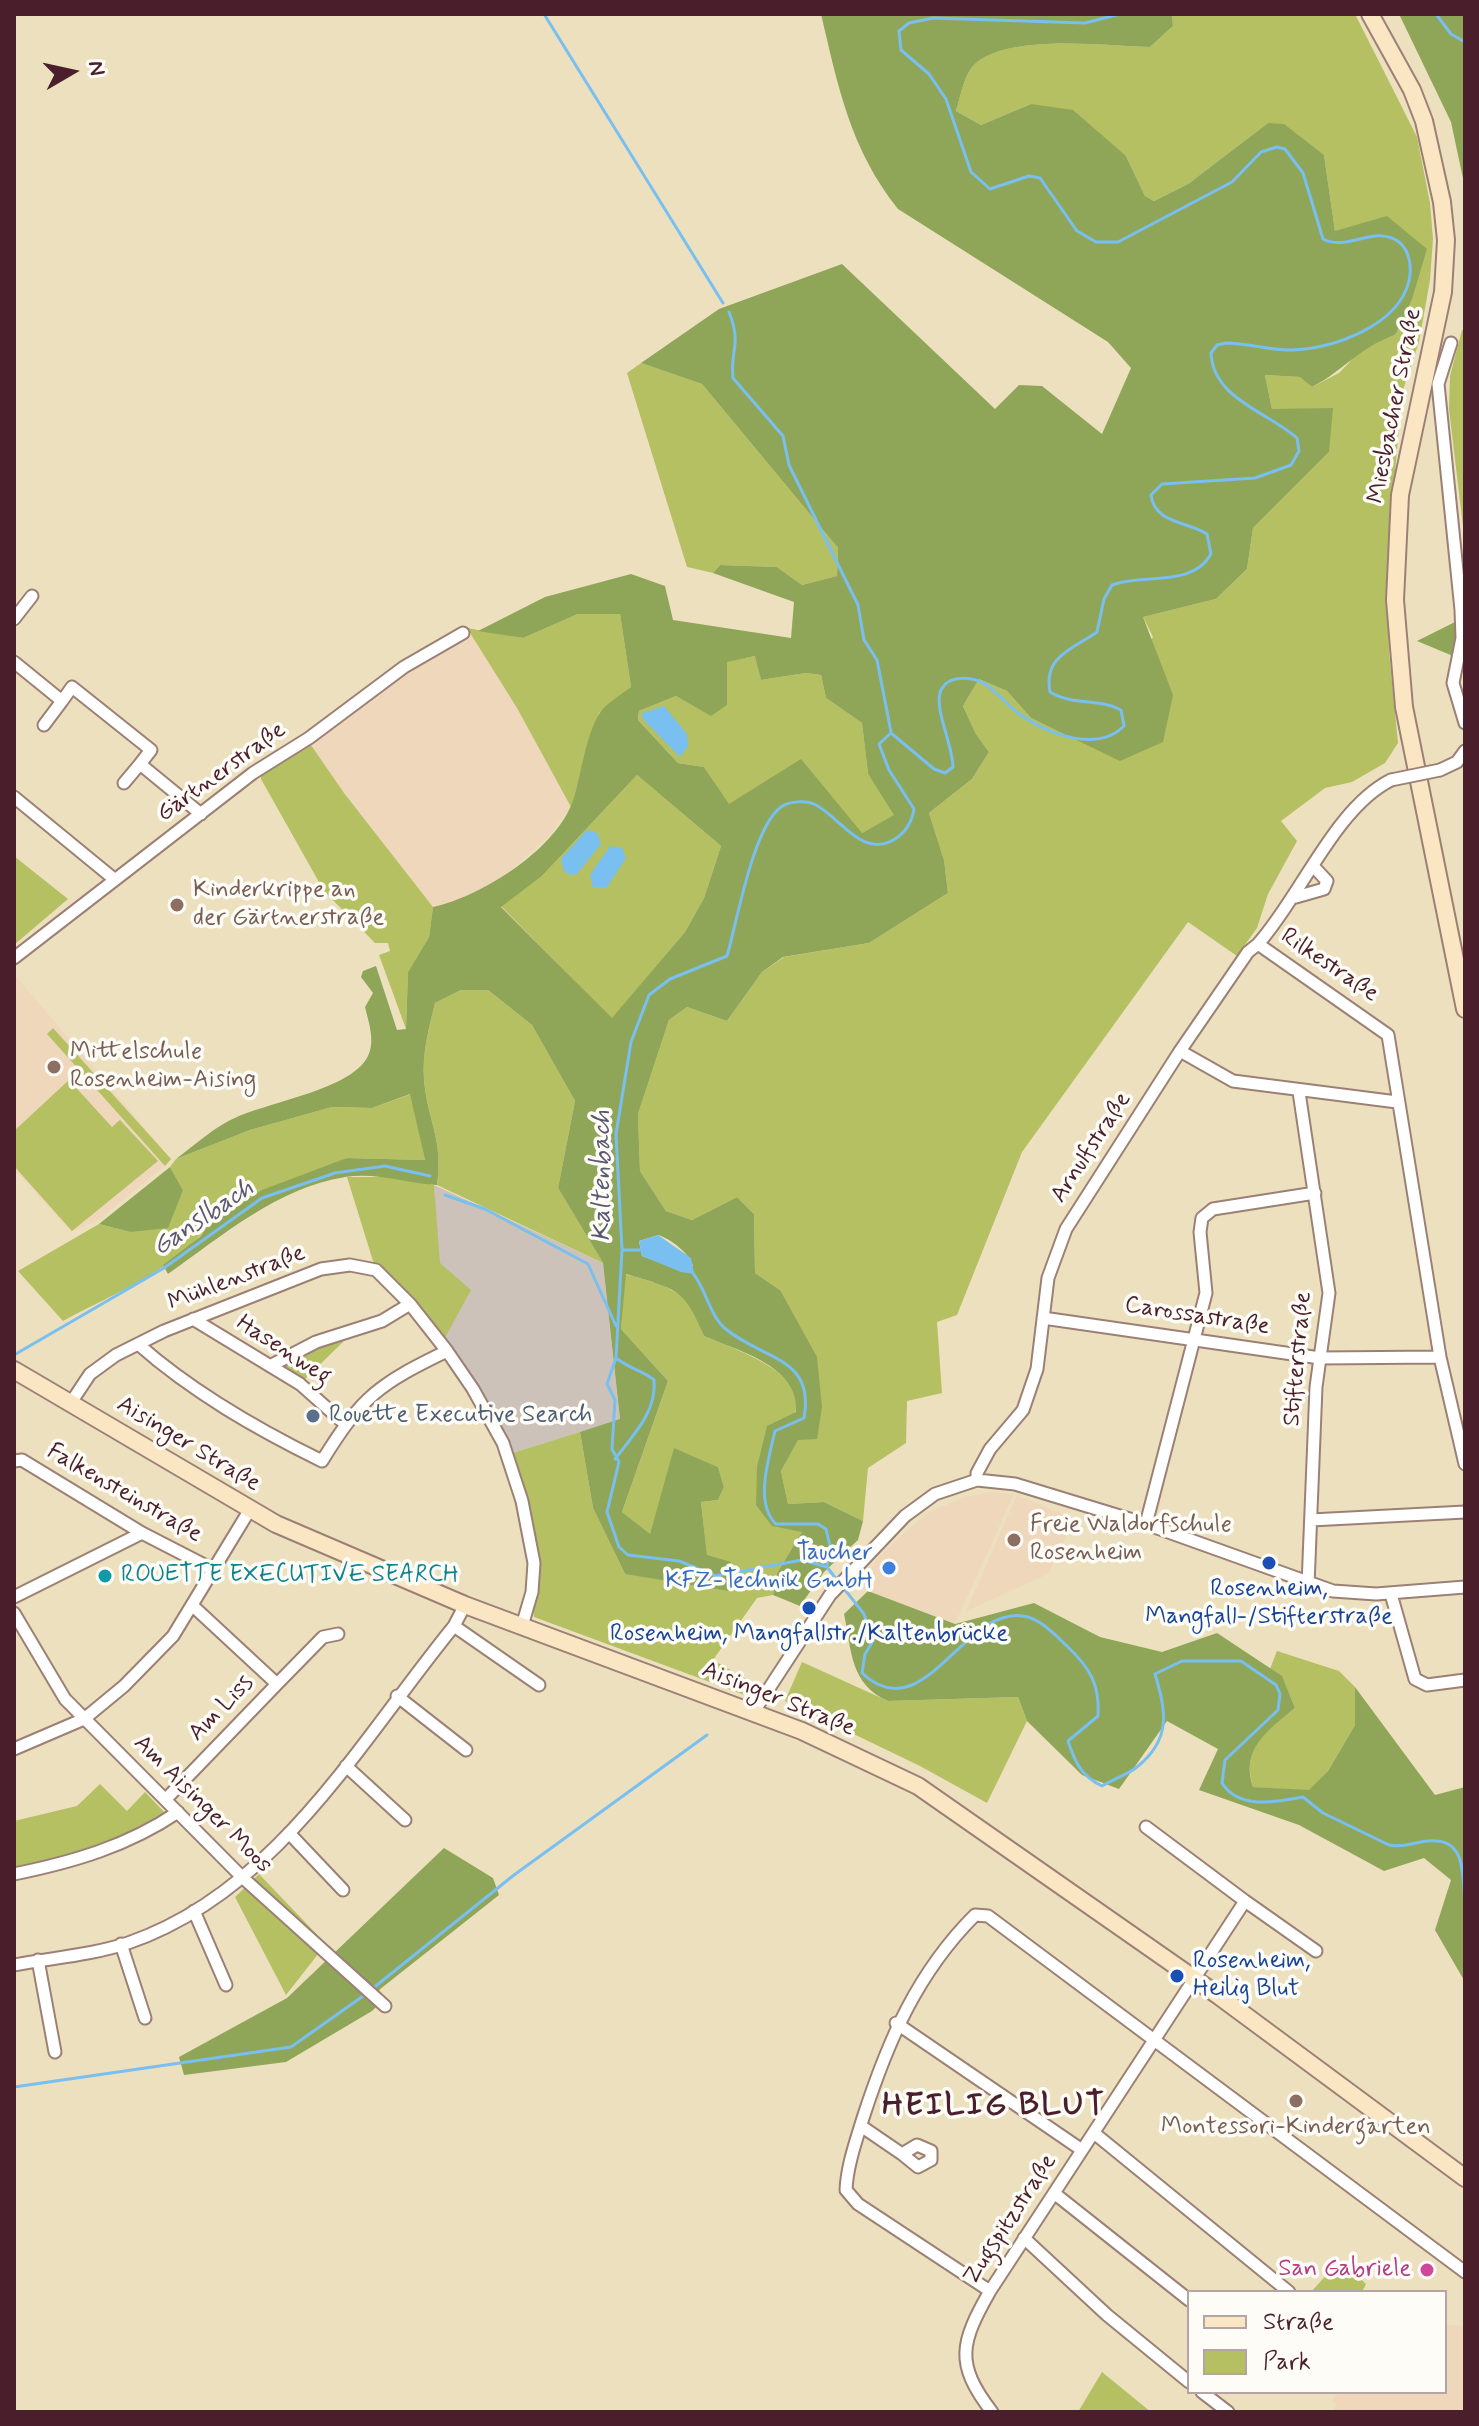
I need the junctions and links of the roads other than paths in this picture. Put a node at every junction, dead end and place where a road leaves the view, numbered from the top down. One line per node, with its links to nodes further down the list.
1 (1370, 14): 20 (main road, Miesbacher Straße)
2 (1451, 343): 8 (street)
3 (32, 596): 4 (street)
4 (14, 619)
5 (463, 633): 14 (street, Gärtnerstraße)
6 (14, 662): 7 (street)
7 (62, 701): 9 (street); 11 (street)
8 (1465, 723)
9 (44, 725)
10 (1465, 751): 15 (street, bridge)
11 (140, 764): 12 (street); 14 (street)
12 (124, 783)
13 (14, 797): 16 (street)
14 (201, 814): 16 (street, Gärtnerstraße)
15 (1314, 867): 17 (street); 17 (street)
16 (114, 879): 19 (street, Gärtnerstraße)
17 (1296, 897): 18 (street)
18 (1258, 944): 21 (street, Rilkestraße); 23 (street, Rilkestraße)
19 (14, 958)
20 (1465, 1009)
21 (1180, 1051): 22 (street); 26 (street, Arnulfstraße)
22 (1299, 1092): 23 (street); 24 (street, Stifterstraße)
23 (1397, 1102): 31 (street, Rilkestraße)
24 (1315, 1193): 28 (street); 32 (street, Stifterstraße)
25 (410, 1304): 27 (street, Mühlenstraße); 30 (street, Mühlenstraße); 33 (street)
26 (1043, 1318): 28 (street, Carossastraße); 39 (street, Arnulfstraße)
27 (193, 1319): 29 (street, Mühlenstraße); 33 (street, Hasenweg)
28 (1197, 1339): 32 (street, Carossastraße); 43 (street)
29 (138, 1344): 35 (street, Mühlenstraße); 36 (street)
30 (447, 1351): 36 (street); 54 (street, Mühlenstraße)
31 (1440, 1357): 32 (street, Carossastraße); 38 (street, Rilkestraße)
32 (1320, 1358): 42 (street, Stifterstraße)
33 (270, 1366): 36 (street, Hasenweg)
34 (17, 1377): 35 (main road, Aisinger Straße)
35 (72, 1401): 40 (main road, Aisinger Straße)
36 (345, 1424)
37 (14, 1461): 44 (street, Falkensteinstraße)
38 (1465, 1464)
39 (977, 1480): 43 (street); 60 (street)
40 (249, 1511): 45 (street); 50 (main road, Aisinger Straße)
41 (1465, 1512): 42 (street)
42 (1311, 1520): 46 (street, Stifterstraße)
43 (1146, 1524): 46 (street)
44 (142, 1533): 45 (street, Falkensteinstraße); 49 (street)
45 (212, 1569): 51 (street)
46 (1308, 1585): 48 (street)
47 (1465, 1587): 48 (street)
48 (1391, 1594): 56 (street)
49 (14, 1597)
50 (465, 1605): 53 (street); 54 (main road, Aisinger Straße)
51 (194, 1607): 57 (street, Am Liss); 61 (street)
52 (14, 1613): 61 (street, Am Aisinger Moos)
53 (454, 1626): 58 (street); 59 (street)
54 (522, 1626): 60 (main road, Aisinger Straße)
55 (338, 1634): 57 (street, Am Liss)
56 (1465, 1680)
57 (277, 1684): 65 (street, Am Liss)
58 (539, 1685)
59 (397, 1696): 63 (street); 64 (street)
60 (753, 1713): 79 (main road, Aisinger Straße)
61 (84, 1719): 62 (street); 65 (street, Am Aisinger Moos)
62 (14, 1749)
63 (466, 1750)
64 (346, 1766): 67 (street); 69 (street)
65 (166, 1799): 66 (street, Am Aisinger Moos)
66 (178, 1812): 70 (street); 71 (street, Am Aisinger Moos)
67 (405, 1820)
68 (1146, 1827): 73 (street)
69 (289, 1833): 71 (street); 72 (street)
70 (14, 1874)
71 (242, 1877): 74 (street); 81 (street, Am Aisinger Moos)
72 (343, 1890)
73 (1245, 1901): 76 (street); 79 (street, Zugspitzstraße)
74 (194, 1911): 75 (street); 80 (street)
75 (121, 1944): 77 (street); 82 (street)
76 (1316, 1951)
77 (38, 1960): 78 (street); 85 (street)
78 (14, 1965)
79 (1194, 1979): 84 (street, Zugspitzstraße); 90 (main road, Aisinger Straße)
80 (226, 1985)
81 (385, 2006)
82 (145, 2018)
83 (896, 2023): 84 (street); 86 (street); 88 (street)
84 (1155, 2038): 87 (street, Zugspitzstraße); 93 (street)
85 (55, 2052)
86 (861, 2126): 89 (street); 95 (street)
87 (1094, 2133): 88 (street, Zugspitzstraße); 94 (street)
88 (1082, 2150): 91 (street, Zugspitzstraße)
89 (902, 2154)
90 (1465, 2178)
91 (1054, 2193): 92 (street, Zugspitzstraße); 96 (street)
92 (1024, 2238): 95 (street, Zugspitzstraße); 97 (street)
93 (1465, 2272)
94 (1287, 2290)
95 (990, 2291): 99 (street, Zugspitzstraße)
96 (1187, 2298)
97 (1187, 2380)
98 (1205, 2394): 100 (street)
99 (992, 2412)
100 (1228, 2412)

